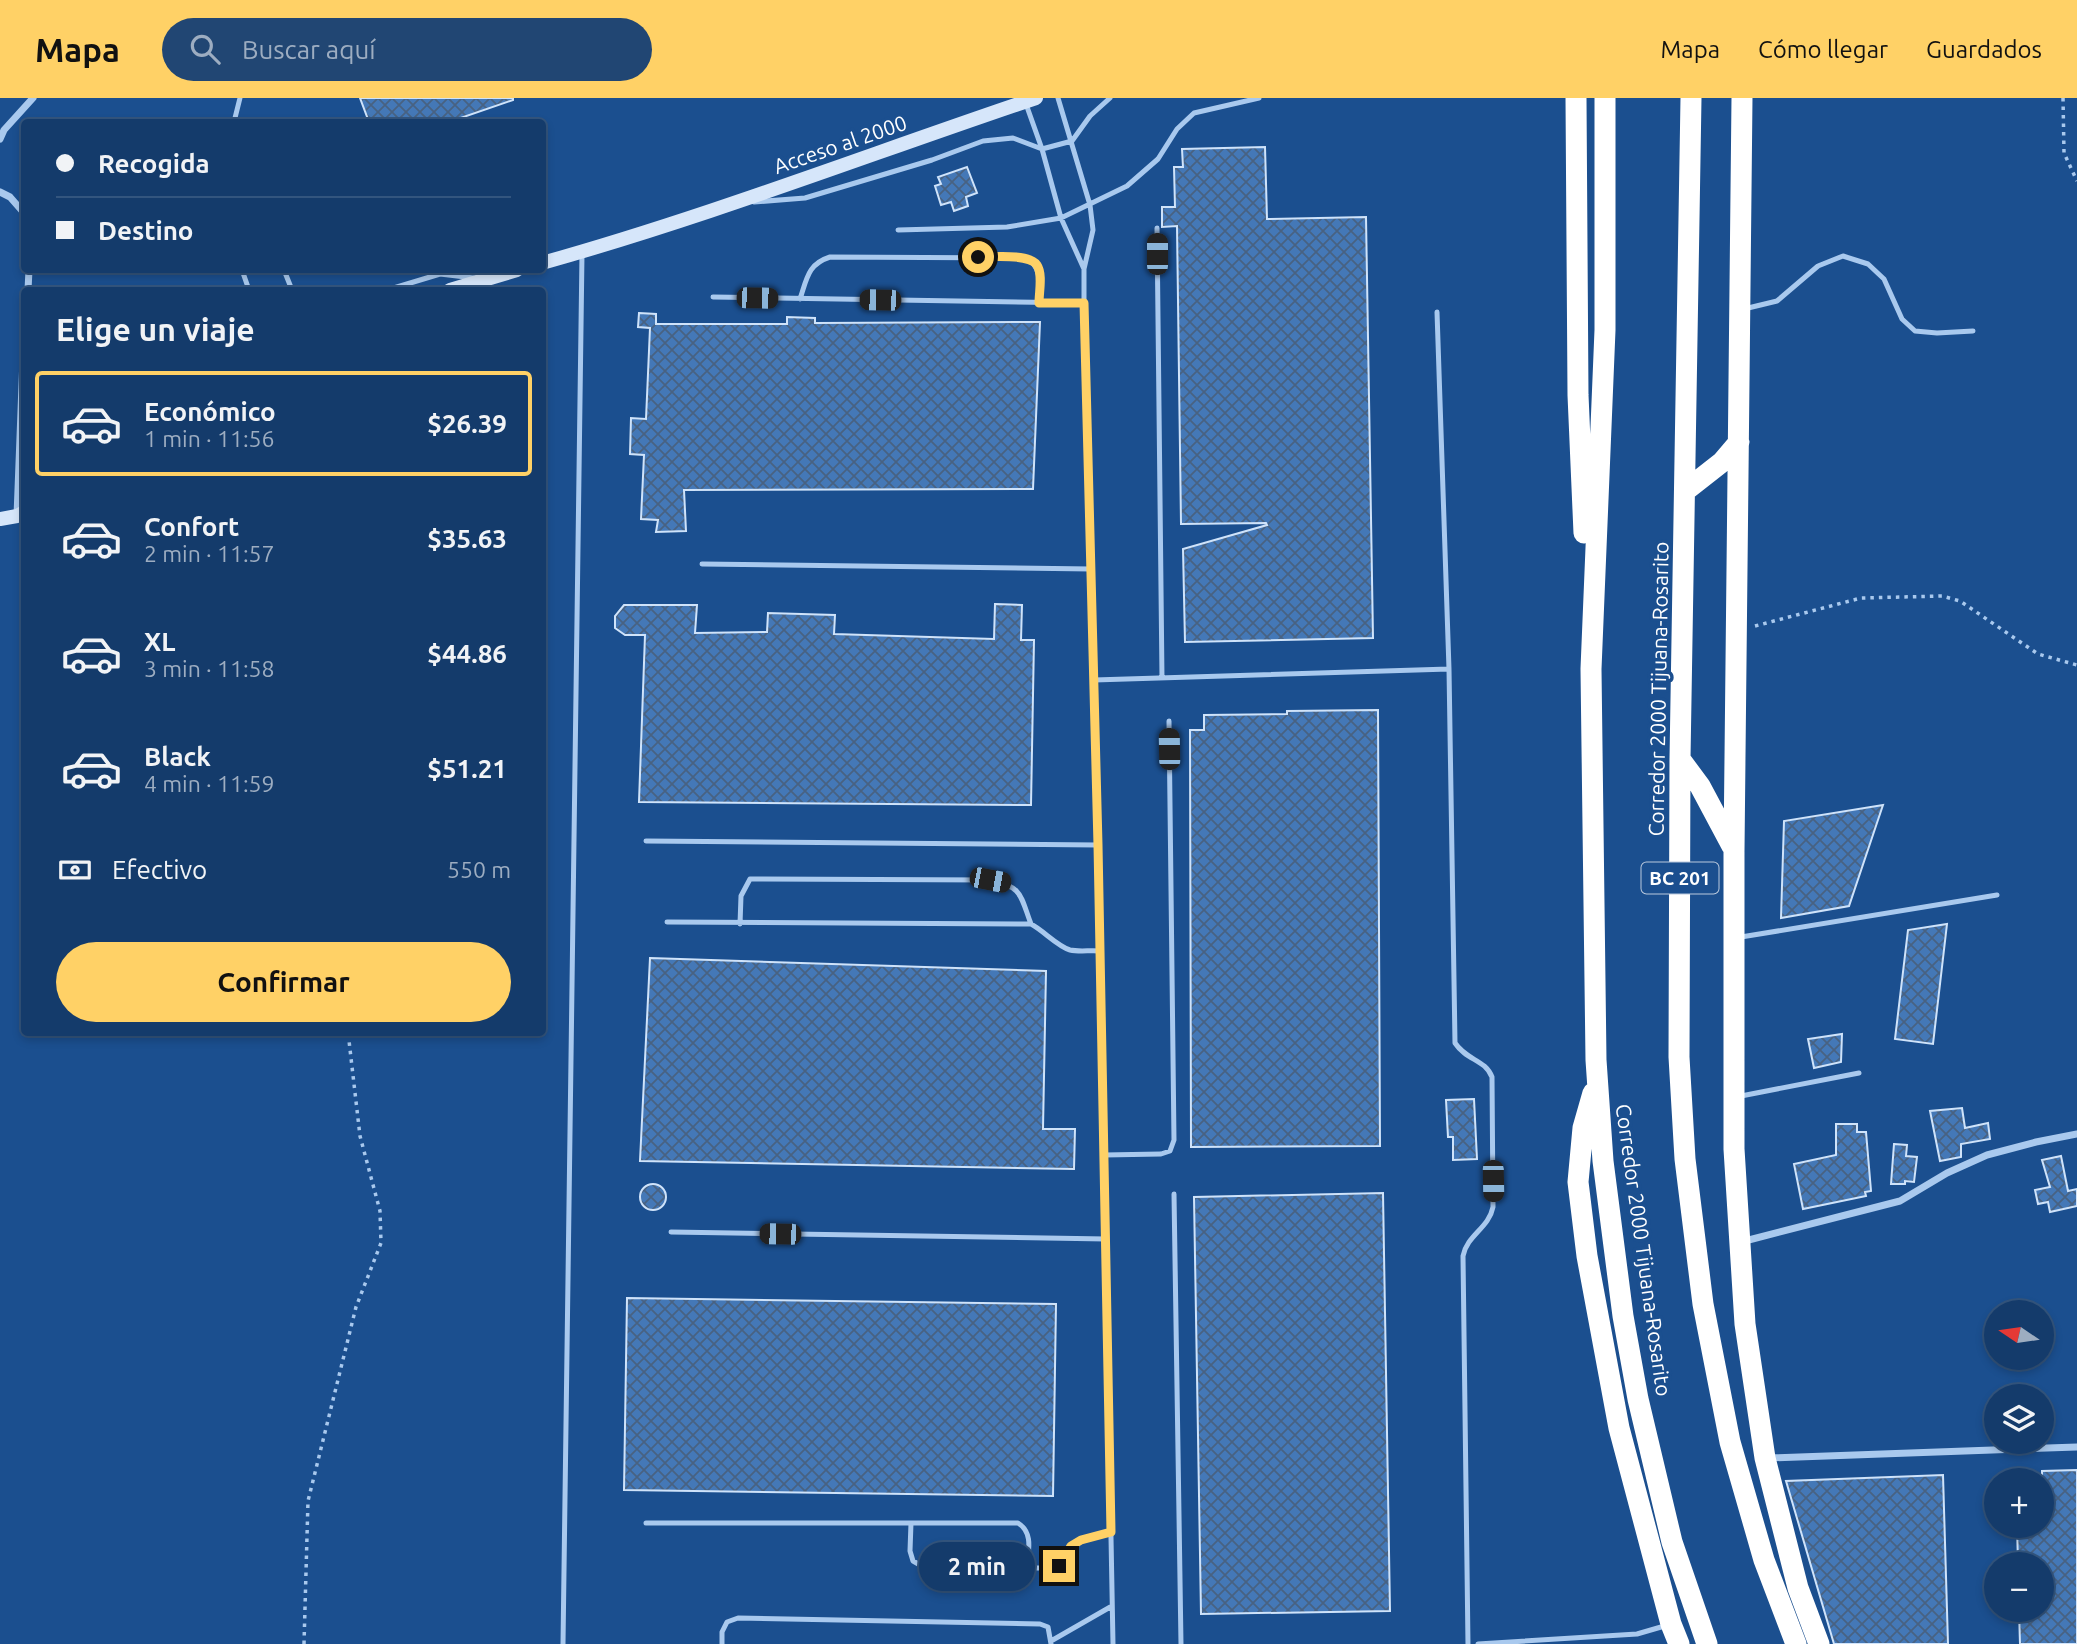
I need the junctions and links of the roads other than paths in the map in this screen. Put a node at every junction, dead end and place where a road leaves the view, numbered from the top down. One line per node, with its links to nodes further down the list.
1 (33, 98): 12 (street)
2 (240, 98): 11 (lane)
3 (1058, 98): 13 (lane)
4 (1110, 98): 13 (lane)
5 (1259, 98): 17 (lane)
6 (1576, 98): 43 (highway)
7 (1605, 98): 43 (highway, Corredor 2000 Tijuana-Rosarito)
8 (1692, 98): 37 (highway, Corredor 2000 Tijuana-Rosarito / BC 201)
9 (1742, 98): 33 (highway)
10 (1030, 100): 14 (lane); 16 (street, Acceso al 2000)
11 (234, 119)
12 (0, 139)
13 (1072, 141): 14 (lane); 17 (lane)
14 (1042, 149): 16 (lane, Acceso al 2000); 19 (lane)
15 (0, 192): 18 (street)
16 (737, 203): 22 (street, Acceso al 2000)
17 (1090, 205): 19 (lane); 24 (lane)
18 (21, 210)
19 (1061, 218): 21 (lane); 24 (lane)
20 (1157, 228): 44 (lane)
21 (898, 230)
22 (582, 252): 23 (street, Acceso al 2000); 76 (lane)
23 (546, 261)
24 (1084, 269): 32 (lane)
25 (506, 273): 26 (street)
26 (480, 280): 27 (lane); 28 (street)
27 (397, 287)
28 (459, 287)
29 (713, 297): 30 (lane)
30 (800, 299): 31 (lane); 31 (lane)
31 (1039, 303): 32 (lane)
32 (1084, 303): 41 (lane)
33 (1741, 309): 35 (lane); 36 (highway)
34 (1437, 312): 42 (lane)
35 (1973, 331)
36 (1740, 442): 37 (highway); 50 (highway)
37 (1685, 491): 47 (highway, Corredor 2000 Tijuana-Rosarito / BC 201)
38 (21, 514): 39 (street)
39 (0, 519)
40 (702, 564): 41 (lane)
41 (1091, 569): 45 (lane)
42 (1449, 669): 44 (lane); 80 (lane)
43 (1591, 670): 58 (highway, Corredor 2000 Tijuana-Rosarito)
44 (1161, 678): 45 (lane)
45 (1094, 680): 49 (lane)
46 (1169, 721): 61 (lane)
47 (1680, 759): 50 (highway); 83 (highway, Corredor 2000 Tijuana-Rosarito / BC 201)
48 (646, 841): 49 (lane)
49 (1098, 845): 56 (lane)
50 (1734, 852): 55 (highway)
51 (1997, 895): 55 (lane)
52 (667, 922): 53 (lane)
53 (740, 924): 54 (lane); 54 (lane)
54 (1031, 924): 56 (lane)
55 (1734, 939): 59 (highway)
56 (1100, 951): 61 (lane)
57 (1859, 1073): 59 (lane)
58 (1597, 1079): 73 (highway); 82 (highway, Corredor 2000 Tijuana-Rosarito)
59 (1734, 1098): 65 (highway)
60 (2077, 1134): 65 (street)
61 (1104, 1155): 64 (lane)
62 (1174, 1194): 79 (lane)
63 (671, 1232): 64 (lane)
64 (1106, 1239): 70 (lane)
65 (1740, 1242): 67 (highway)
66 (2077, 1447): 67 (street)
67 (1765, 1458): 84 (highway)
68 (646, 1523): 69 (lane)
69 (911, 1523): 71 (lane); 71 (lane)
70 (1111, 1532): 71 (lane); 72 (lane)
71 (1027, 1569)
72 (1112, 1606): 75 (lane); 78 (lane)
73 (1675, 1634): 74 (lane)
74 (1547, 1642): 81 (lane)
75 (1051, 1643): 77 (lane)
76 (563, 1644)
77 (722, 1644)
78 (1113, 1644)
79 (1181, 1644)
80 (1468, 1644)
81 (1478, 1644)
82 (1707, 1644)
83 (1796, 1644)
84 (1819, 1644)

